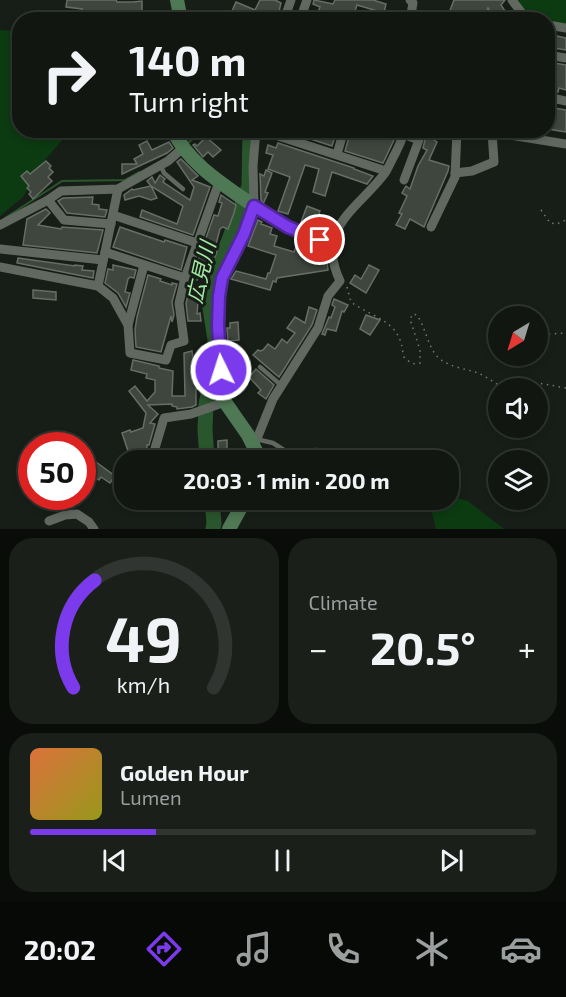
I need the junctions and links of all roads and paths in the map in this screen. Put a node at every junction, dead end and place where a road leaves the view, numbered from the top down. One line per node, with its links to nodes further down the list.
1 (177, 138): 11 (main road)
2 (256, 138): 21 (street)
3 (285, 138): 12 (street)
4 (342, 138): 12 (street)
5 (401, 138): 14 (street)
6 (415, 138): 16 (street)
7 (457, 138): 15 (street)
8 (492, 138): 15 (street)
9 (529, 138): 10 (street)
10 (566, 144)
11 (183, 148): 13 (street); 17 (main road)
12 (337, 154): 14 (street)
13 (160, 165): 18 (street); 19 (lane)
14 (386, 171): 28 (street)
15 (455, 173): 26 (street)
16 (404, 180)
17 (219, 182): 21 (main road); 27 (street)
18 (118, 189): 20 (street); 23 (street)
19 (183, 189)
20 (48, 200): 23 (street); 25 (street)
21 (247, 202): 28 (street); 44 (main road)
22 (541, 210): 24 (path)
23 (112, 219): 27 (street); 30 (street)
24 (566, 220)
25 (0, 225)
26 (431, 227)
27 (197, 243): 33 (street)
28 (332, 244): 34 (street)
29 (0, 249): 30 (street)
30 (104, 256): 31 (street); 35 (street)
31 (144, 265): 33 (street); 36 (street)
32 (0, 267): 35 (street)
33 (185, 278): 36 (street)
34 (340, 280): 40 (path); 42 (street)
35 (98, 286): 36 (street)
36 (128, 325)
37 (566, 333): 38 (path)
38 (548, 334)
39 (260, 367): 42 (lane)
40 (488, 378)
41 (548, 385): 43 (path)
42 (282, 386): 45 (street)
43 (566, 388)
44 (225, 402): 45 (main road); 46 (street)
45 (255, 449): 47 (lane)
46 (154, 450)
47 (284, 450)
48 (239, 510): 51 (main road)
49 (50, 521): 50 (street)
50 (94, 529)
51 (229, 529)

